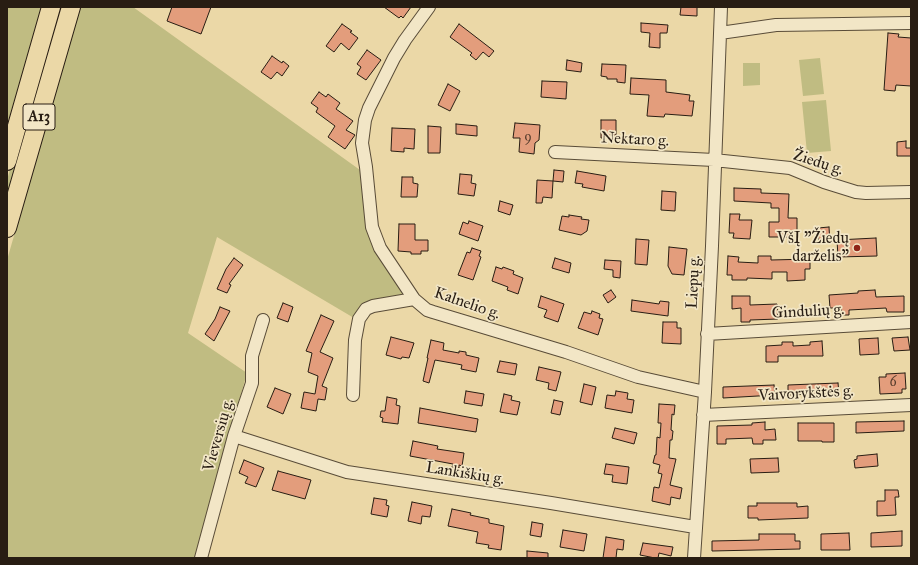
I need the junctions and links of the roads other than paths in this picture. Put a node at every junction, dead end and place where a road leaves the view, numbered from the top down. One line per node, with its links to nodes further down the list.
1 (51, 7): 9 (highway, A13)
2 (71, 7): 11 (highway, A13)
3 (429, 7): 12 (street, Kalnelio g.)
4 (721, 7): 6 (street, Liepų g.)
5 (911, 23): 6 (street)
6 (720, 33): 8 (street, Liepų g.)
7 (555, 152): 8 (street, Nektaro g.)
8 (714, 160): 10 (street, Žiedų g.); 15 (street, Liepų g.)
9 (7, 161)
10 (911, 192)
11 (7, 228)
12 (414, 299): 16 (street, Kalnelio g.); 17 (street)
13 (262, 320): 20 (street, Vieversių g.)
14 (911, 322): 15 (street, Gindulių g.)
15 (707, 334): 16 (street, Liepų g.)
16 (705, 392): 19 (street, Liepų g.)
17 (353, 395)
18 (911, 405): 19 (street, Vaivorykštės g.)
19 (703, 415): 21 (street, Liepų g.)
20 (234, 436): 21 (street, Lankiškių g.); 22 (street, Vieversių g.)
21 (695, 527): 23 (street, Liepų g.)
22 (201, 558)
23 (694, 558)

